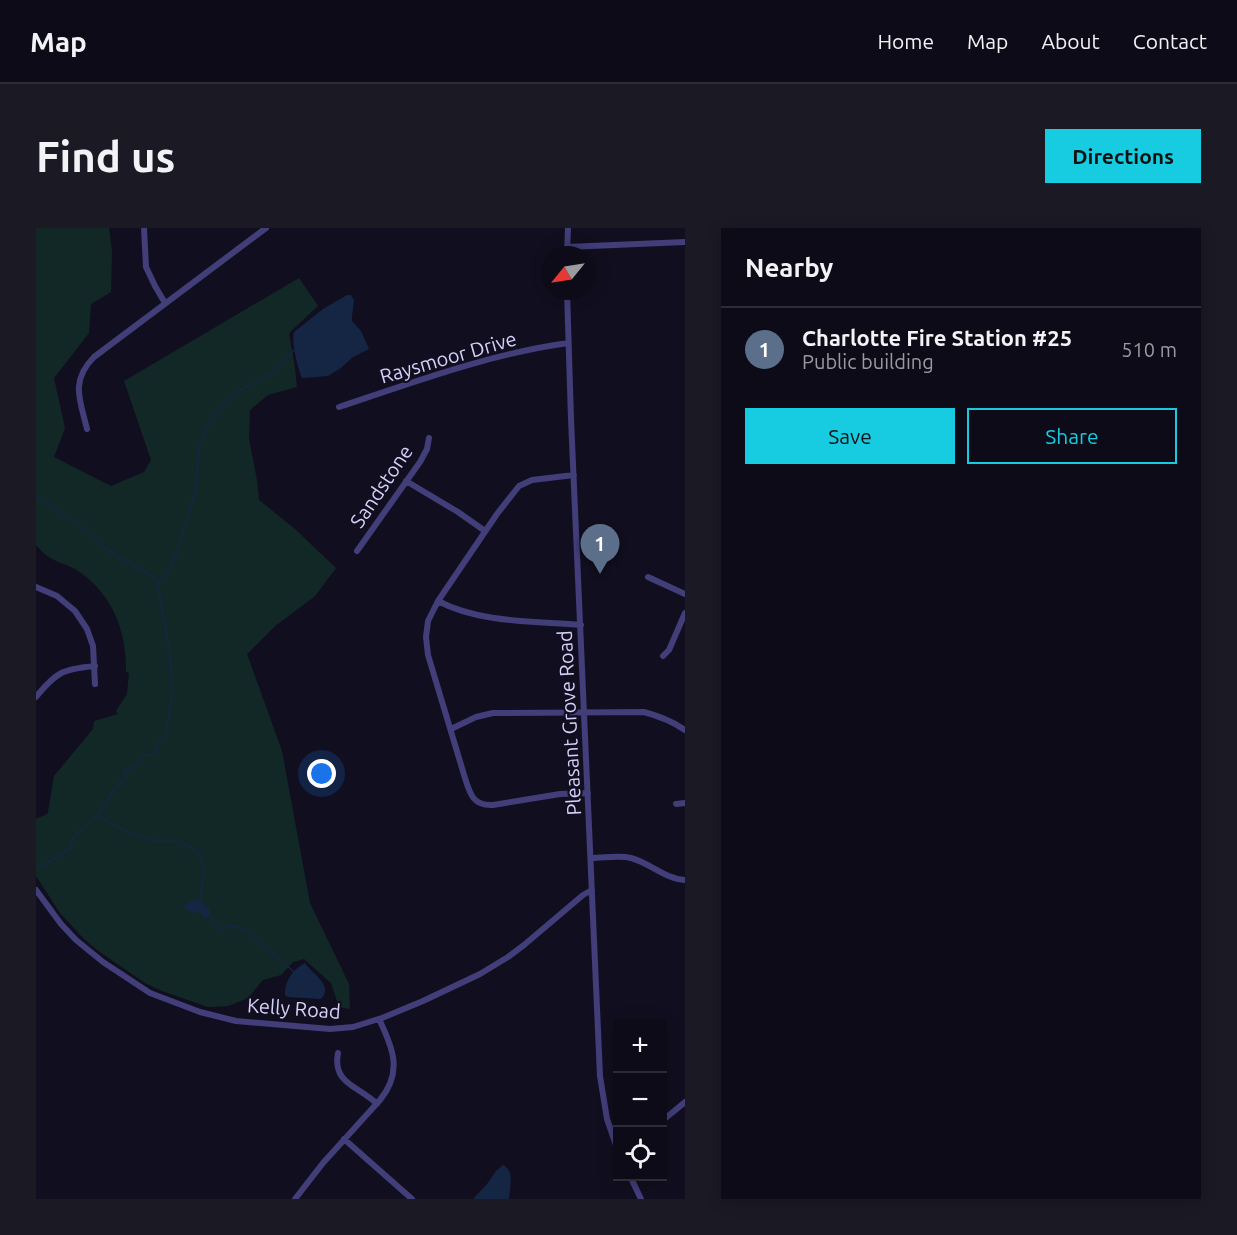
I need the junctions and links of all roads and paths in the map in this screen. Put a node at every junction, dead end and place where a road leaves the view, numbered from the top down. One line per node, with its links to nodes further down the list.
1 (144, 228): 8 (street)
2 (266, 228): 8 (street)
3 (568, 228): 5 (street)
4 (685, 242): 6 (street)
5 (567, 246)
6 (595, 249)
7 (567, 300): 9 (street, Pleasant Grove Road)
8 (165, 303): 11 (street)
9 (568, 344): 10 (street, Raysmoor Drive); 13 (street, Pleasant Grove Road)
10 (339, 407)
11 (87, 429)
12 (429, 438): 14 (street, Sandstone)
13 (574, 475): 15 (street); 22 (street, Pleasant Grove Road)
14 (406, 481): 15 (street); 16 (street, Sandstone)
15 (485, 531): 20 (street)
16 (357, 551)
17 (648, 577): 19 (street)
18 (36, 587): 24 (street)
19 (685, 594)
20 (438, 601): 22 (street); 28 (street)
21 (685, 613): 23 (street)
22 (581, 626): 27 (street, Pleasant Grove Road)
23 (663, 656)
24 (94, 666): 25 (street); 26 (street)
25 (95, 684)
26 (37, 692)
27 (585, 712): 28 (street); 29 (street); 30 (street, Pleasant Grove Road)
28 (451, 729): 30 (street)
29 (685, 730)
30 (588, 793): 33 (street, Pleasant Grove Road)
31 (685, 803): 32 (street)
32 (676, 804)
33 (591, 858): 34 (street); 36 (street, Pleasant Grove Road)
34 (685, 880)
35 (36, 890): 37 (street, Kelly Road)
36 (592, 890): 37 (street, Kelly Road); 42 (street, Pleasant Grove Road)
37 (379, 1019): 40 (street)
38 (338, 1053): 40 (street)
39 (685, 1102): 41 (street)
40 (376, 1104): 43 (street)
41 (667, 1118)
42 (613, 1138)
43 (344, 1139): 45 (street); 46 (street)
44 (632, 1181): 47 (street)
45 (408, 1198)
46 (295, 1199)
47 (641, 1199)

